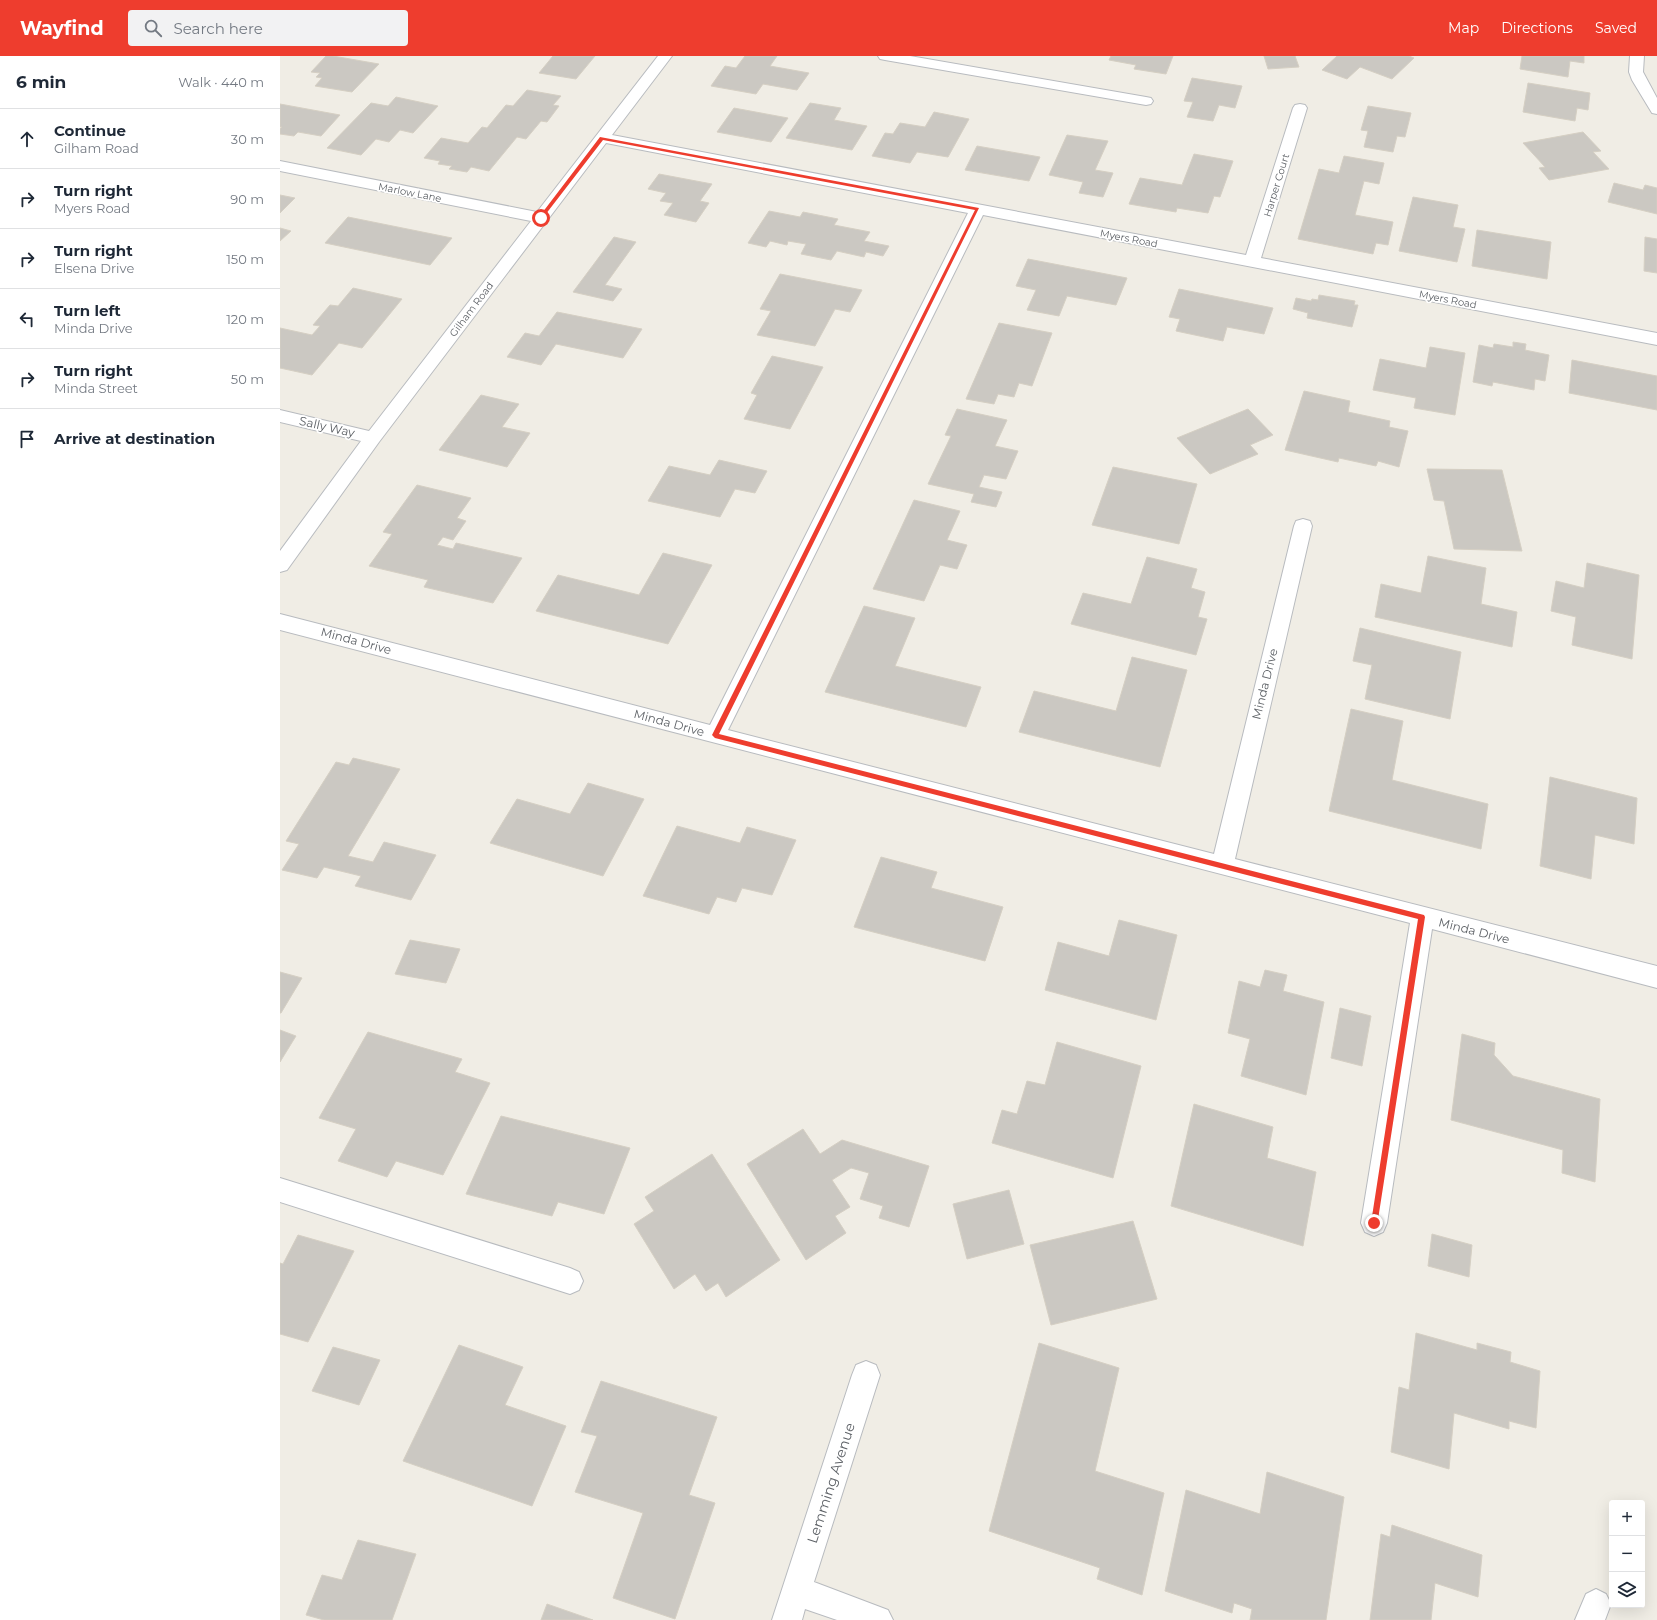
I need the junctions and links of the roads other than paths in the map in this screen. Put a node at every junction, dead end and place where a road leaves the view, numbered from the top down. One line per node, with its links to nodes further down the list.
1 (665, 56): 7 (street, Gilham Road)
2 (885, 56): 4 (street)
3 (1637, 56): 6 (street)
4 (1146, 101)
5 (1300, 108): 11 (street, Harper Court)
6 (1657, 110)
7 (602, 138): 9 (street, Myers Road); 10 (street, Gilham Road)
8 (280, 166): 10 (street, Marlow Lane)
9 (978, 209): 11 (street, Myers Road); 18 (street)
10 (541, 218): 14 (street, Gilham Road)
11 (1252, 262): 12 (street, Myers Road)
12 (1657, 339)
13 (280, 416): 14 (street, Sally Way)
14 (373, 438): 16 (street, Gilham Road)
15 (1303, 526): 19 (street, Minda Drive)
16 (280, 564)
17 (280, 622): 18 (street, Minda Drive)
18 (715, 735): 19 (street, Minda Drive)
19 (1222, 865): 20 (street, Minda Drive)
20 (1422, 917): 21 (street, Minda Drive); 23 (street)
21 (1657, 977)
22 (280, 1190): 24 (street)
23 (1374, 1223)
24 (570, 1281)
25 (866, 1375): 26 (street, Lemming Avenue)
26 (797, 1591): 27 (street, Lemming Avenue); 28 (street)
27 (787, 1620)
28 (878, 1620)

